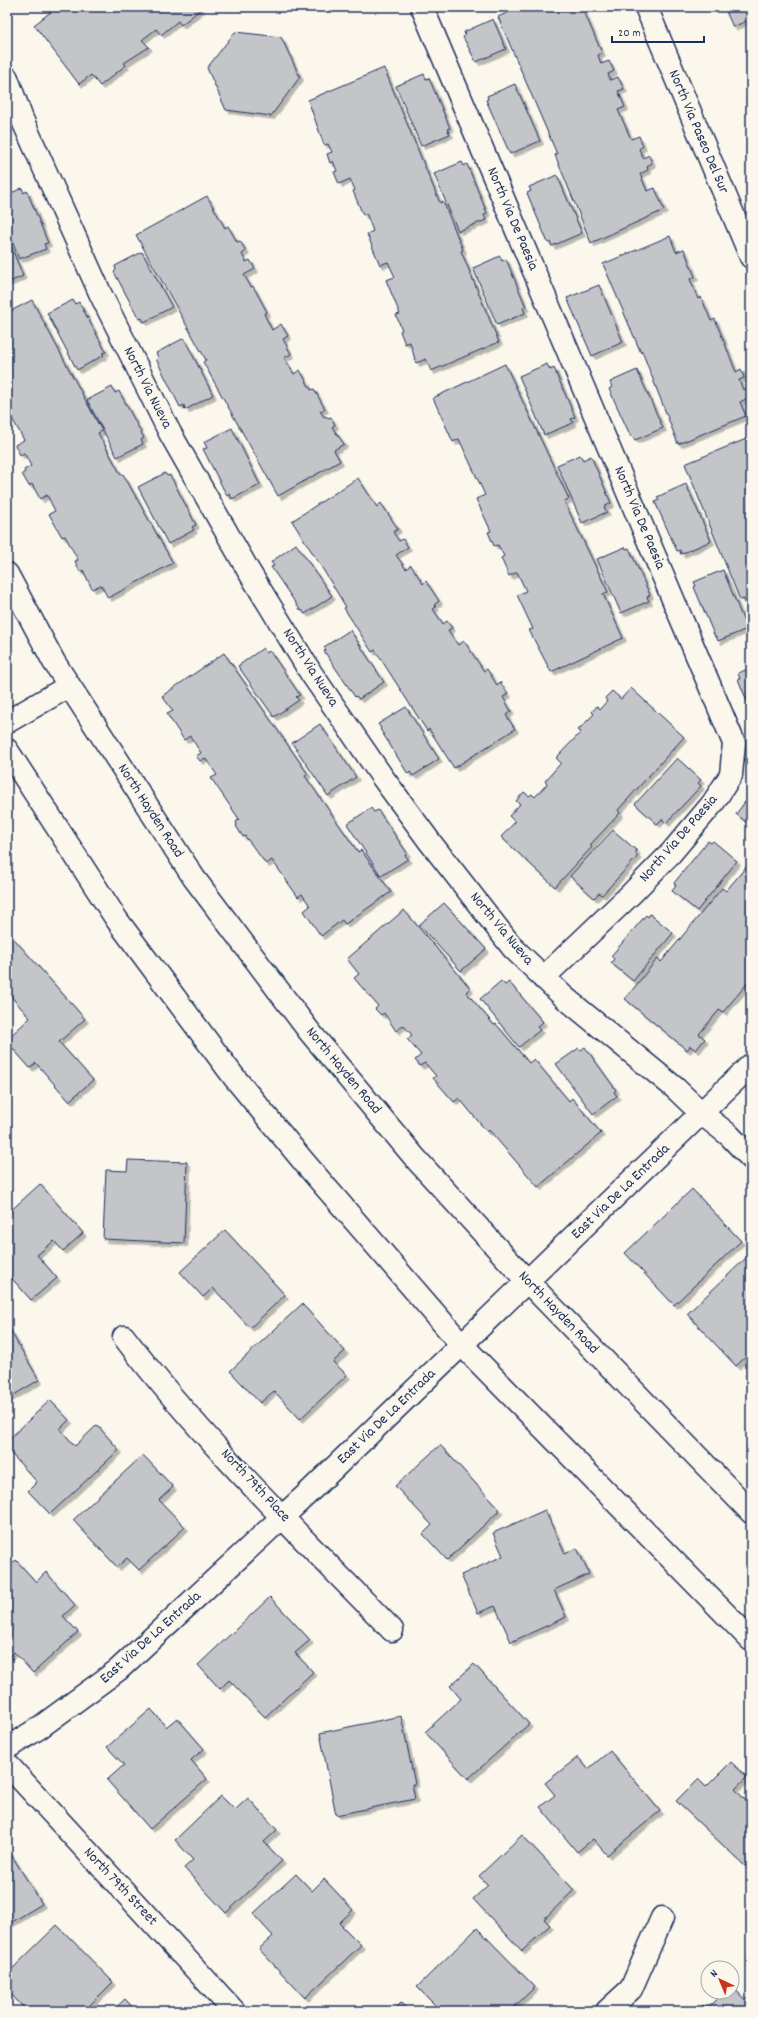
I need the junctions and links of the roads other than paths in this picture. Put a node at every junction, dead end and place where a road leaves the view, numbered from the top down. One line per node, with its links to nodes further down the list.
1 (422, 7): 9 (street, North Via De Paesia)
2 (646, 7): 4 (street, North Via Paseo Del Sur)
3 (7, 78): 9 (street, North Via Nueva)
4 (751, 257)
5 (7, 574): 6 (street, North Hayden Road)
6 (69, 686): 7 (street); 13 (street, North Hayden Road)
7 (7, 722)
8 (7, 750): 15 (street)
9 (543, 978): 11 (street, North Via Nueva)
10 (751, 1065): 11 (street, East Via De La Entrada)
11 (701, 1113): 12 (street, North Via Nueva); 13 (street, East Via De La Entrada)
12 (751, 1158)
13 (528, 1282): 15 (street, East Via De La Entrada); 16 (street, North Hayden Road)
14 (124, 1337): 17 (street, North 79th Place)
15 (462, 1345): 17 (street, East Via De La Entrada); 19 (street)
16 (751, 1512)
17 (283, 1517): 18 (street, North 79th Place); 20 (street, East Via De La Entrada)
18 (392, 1630)
19 (751, 1640)
20 (7, 1748)
21 (7, 1764): 23 (street, North 79th Street)
22 (662, 1918): 24 (street)
23 (234, 2011)
24 (607, 2011)

